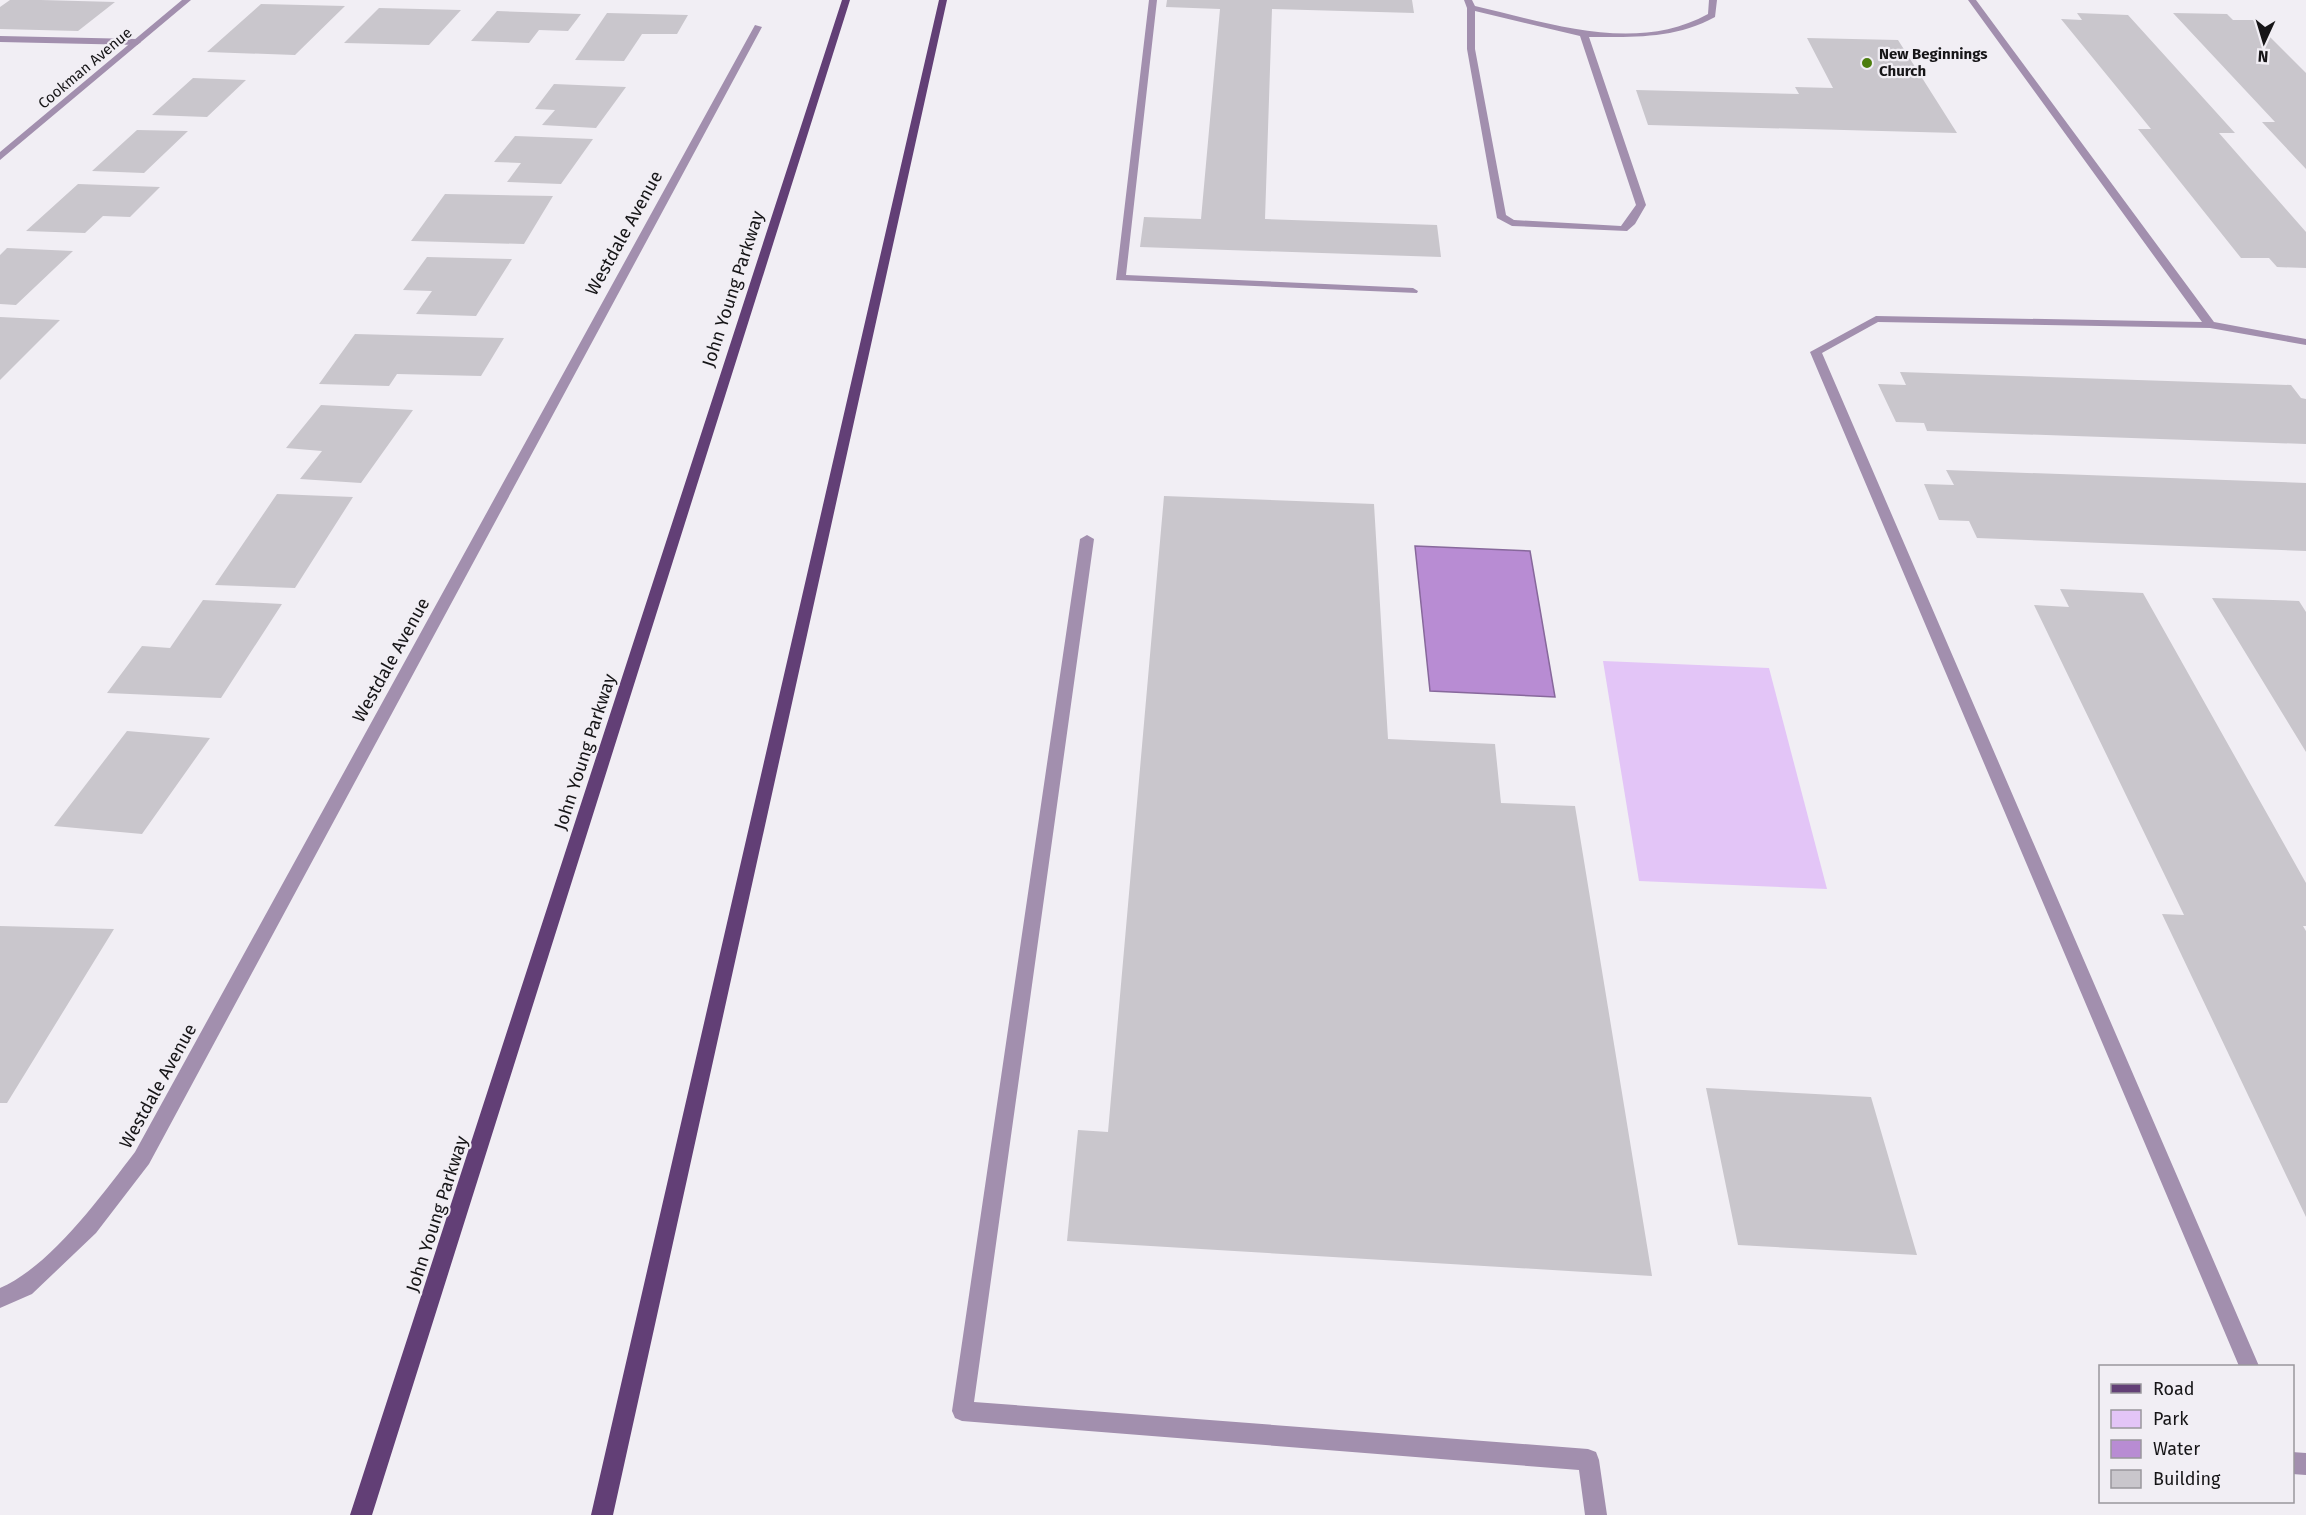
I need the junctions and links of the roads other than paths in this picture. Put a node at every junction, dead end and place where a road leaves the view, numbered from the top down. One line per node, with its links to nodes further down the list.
1 (187, 0): 11 (street, Cookman Avenue)
2 (846, 0): 19 (main road, John Young Parkway)
3 (943, 0): 20 (main road)
4 (1153, 0): 13 (street)
5 (1713, 0): 9 (street)
6 (1972, 0): 14 (street)
7 (1470, 4): 9 (street); 9 (street)
8 (758, 27): 17 (street, Westdale Avenue)
9 (1584, 34)
10 (0, 39): 11 (street)
11 (137, 42): 12 (street, Cookman Avenue)
12 (0, 157)
13 (1413, 291)
14 (2210, 325): 15 (street); 18 (street)
15 (2306, 342)
16 (1087, 539): 21 (street)
17 (0, 1298)
18 (2248, 1365)
19 (361, 1515)
20 (602, 1515)
21 (1596, 1515)

